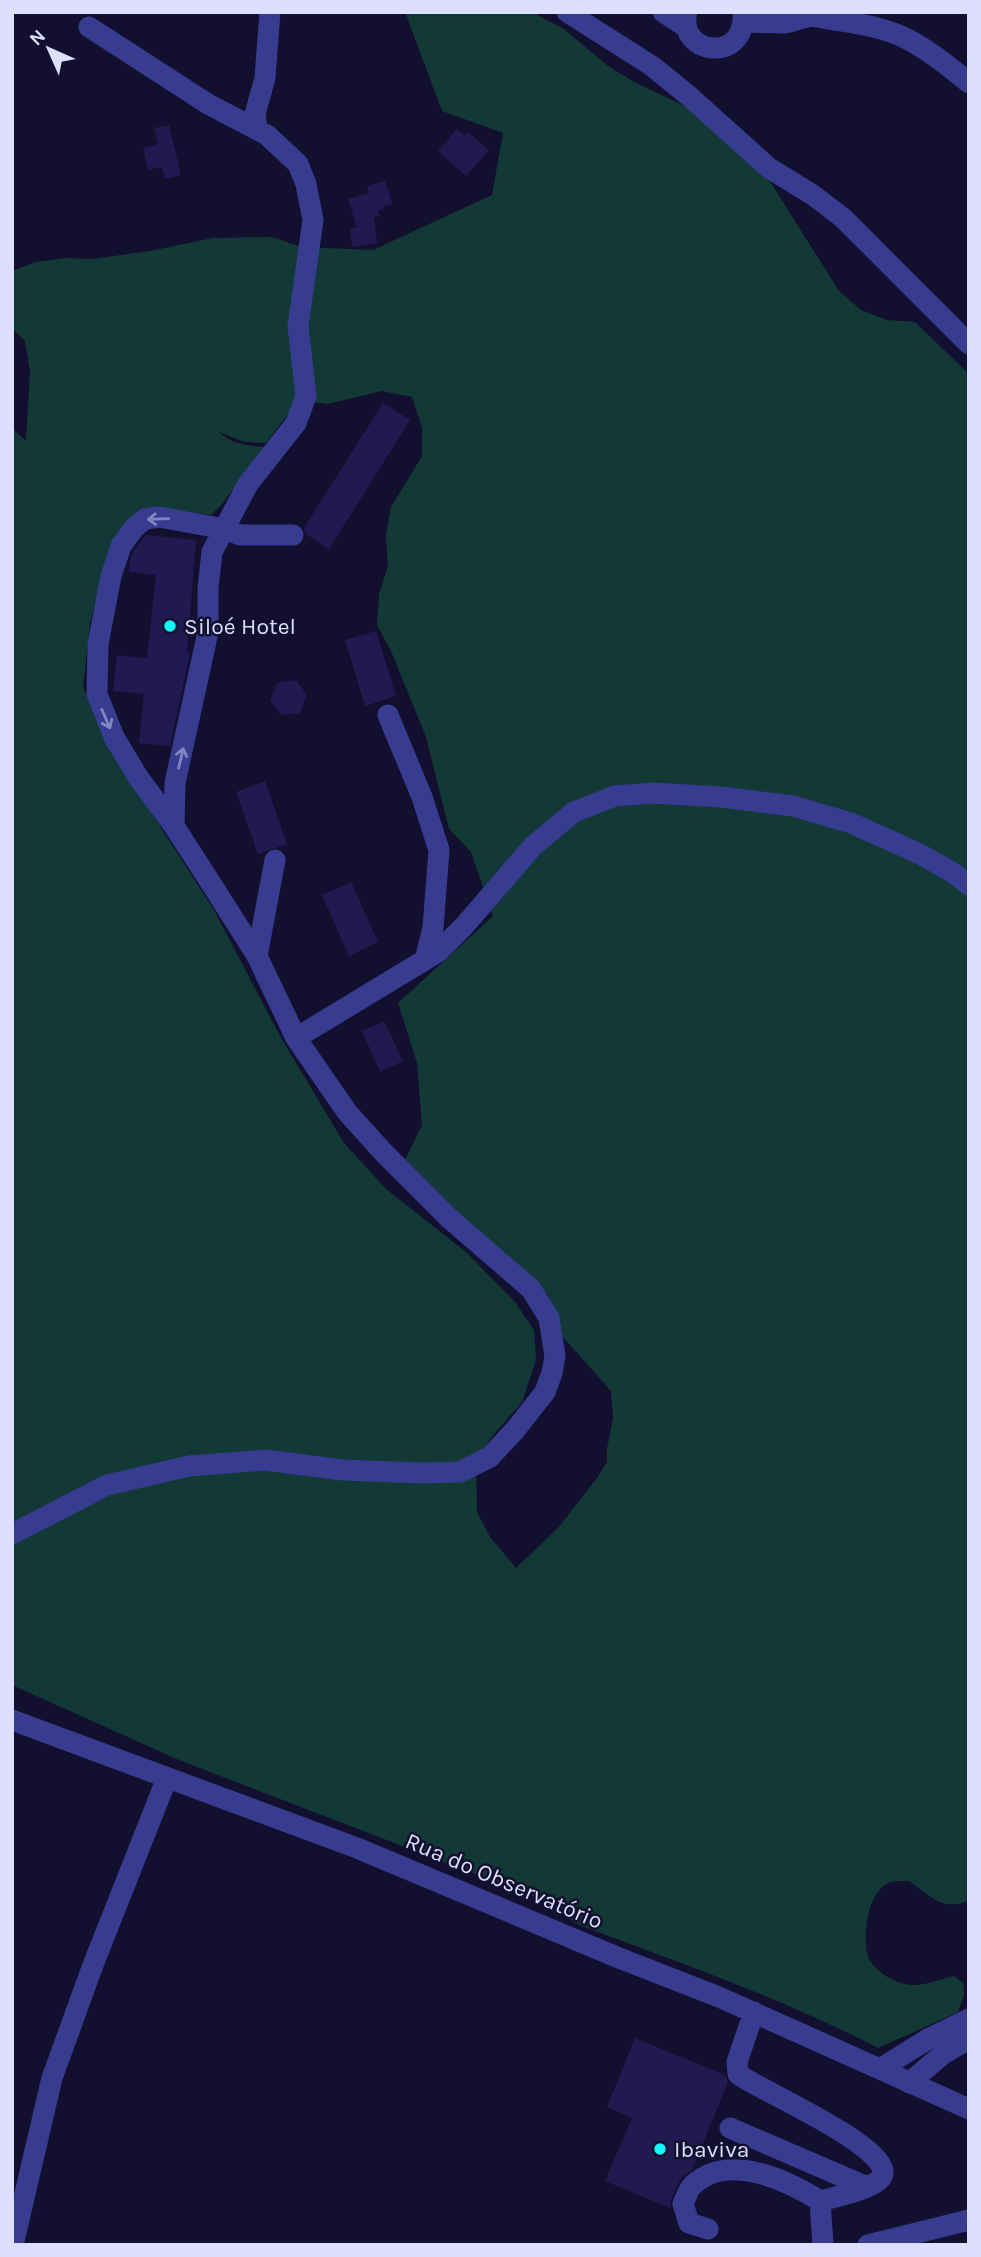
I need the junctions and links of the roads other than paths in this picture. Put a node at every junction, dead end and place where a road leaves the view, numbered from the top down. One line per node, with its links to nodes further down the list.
1 (270, 12): 9 (street)
2 (567, 12): 10 (street)
3 (663, 12): 6 (street)
4 (808, 14): 5 (street); 8 (street)
5 (743, 17): 6 (street)
6 (687, 20)
7 (89, 27): 9 (street)
8 (969, 83)
9 (257, 129): 11 (street)
10 (969, 344)
11 (225, 529): 12 (street); 14 (street, one-way to 11); 14 (street, one-way to 14)
12 (293, 535)
13 (388, 715): 18 (street)
14 (174, 826): 17 (street)
15 (275, 860): 17 (street)
16 (969, 885): 18 (street)
17 (257, 956): 19 (street)
18 (425, 960): 19 (street)
19 (296, 1038): 20 (street)
20 (12, 1534)
21 (12, 1720): 22 (street, Rua do Observatório)
22 (167, 1778): 23 (street, Rua do Observatório); 33 (street)
23 (754, 2012): 25 (street, Rua do Observatório); 29 (street)
24 (968, 2023): 25 (street); 26 (street)
25 (880, 2069): 26 (street, Rua do Observatório)
26 (909, 2083): 27 (street, Rua do Observatório)
27 (969, 2109)
28 (730, 2128): 29 (street)
29 (867, 2187): 30 (street)
30 (820, 2202): 32 (street); 34 (street)
31 (969, 2220): 35 (street)
32 (708, 2229)
33 (13, 2245)
34 (823, 2245)
35 (869, 2245)

